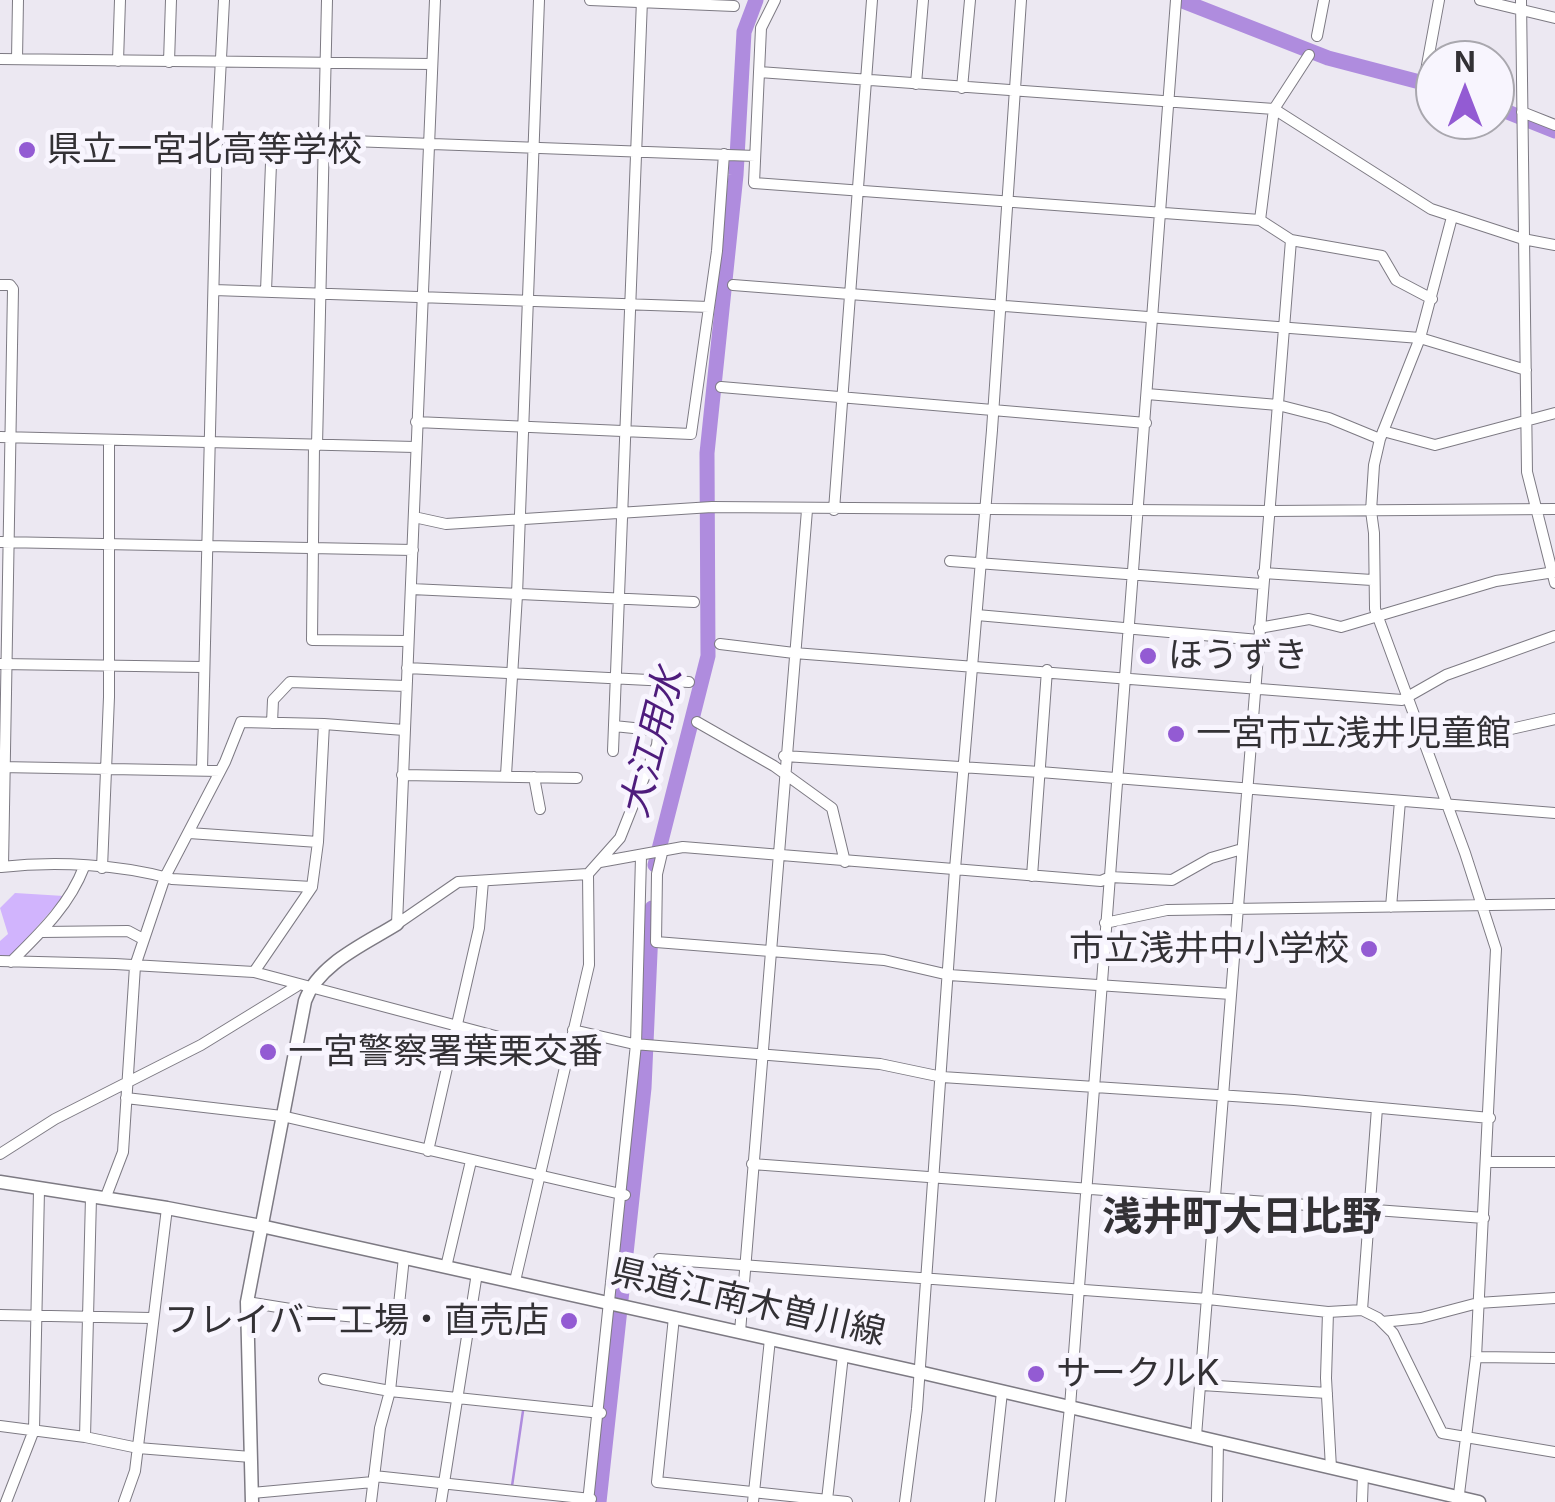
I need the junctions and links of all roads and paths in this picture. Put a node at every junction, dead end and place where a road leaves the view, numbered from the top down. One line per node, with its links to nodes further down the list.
1 (18, 0): 26 (street)
2 (120, 0): 27 (street)
3 (171, 0): 28 (street)
4 (224, 0): 29 (street)
5 (327, 0): 30 (street)
6 (434, 0): 31 (street)
7 (539, 0): 45 (street)
8 (590, 0): 17 (street)
9 (775, 0): 32 (street)
10 (872, 0): 33 (street)
11 (923, 0): 34 (street)
12 (970, 0): 35 (street)
13 (1021, 0): 36 (street)
14 (1324, 0): 22 (street)
15 (1438, 0): 23 (street)
16 (1480, 0): 19 (street)
17 (642, 1): 20 (street); 46 (street)
18 (1175, 3): 37 (street)
19 (1521, 4): 21 (street); 39 (street)
20 (734, 6)
21 (1555, 18)
22 (1317, 36)
23 (1431, 40)
24 (1309, 55): 38 (street)
25 (0, 59): 26 (street)
26 (16, 59): 27 (street)
27 (118, 61): 28 (street)
28 (169, 62): 29 (street)
29 (222, 62): 30 (street); 41 (street)
30 (326, 63): 31 (street); 43 (street)
31 (432, 64): 44 (street)
32 (759, 72): 33 (street); 48 (street)
33 (866, 81): 34 (street); 49 (street)
34 (916, 84): 35 (street)
35 (962, 88): 36 (street)
36 (1014, 91): 37 (street); 50 (street)
37 (1168, 100): 38 (street); 51 (street)
38 (1274, 109): 52 (street); 53 (street)
39 (1522, 116): 40 (street); 54 (street)
40 (1555, 125)
41 (218, 136): 42 (street); 59 (street)
42 (272, 138): 43 (street); 60 (street)
43 (323, 140): 44 (street); 61 (street)
44 (428, 144): 45 (street); 63 (street)
45 (534, 149): 46 (street); 65 (street)
46 (635, 152): 47 (street); 66 (street)
47 (733, 154): 48 (street); 67 (street)
48 (755, 156): 49 (street)
49 (856, 190): 50 (street); 62 (street)
50 (1006, 200): 51 (street); 68 (street)
51 (1160, 212): 53 (street); 69 (street)
52 (1452, 217): 54 (street); 64 (street)
53 (1260, 220): 55 (street)
54 (1523, 239): 56 (street); 72 (street)
55 (1291, 240): 64 (street); 70 (street)
56 (1555, 245)
57 (0, 285): 85 (street)
58 (734, 286): 62 (street)
59 (214, 290): 60 (street); 87 (street)
60 (266, 291): 61 (street)
61 (319, 292): 63 (street); 88 (street)
62 (848, 294): 68 (street); 75 (street)
63 (424, 296): 65 (street); 80 (street)
64 (1432, 299): 71 (street)
65 (527, 300): 66 (street); 82 (street)
66 (630, 304): 67 (street); 83 (street)
67 (708, 307): 83 (street)
68 (1000, 307): 69 (street); 77 (street)
69 (1153, 316): 70 (street); 74 (street)
70 (1282, 327): 71 (street); 76 (street)
71 (1420, 338): 72 (street); 84 (street)
72 (1526, 370): 79 (street)
73 (721, 387): 75 (street)
74 (1148, 394): 76 (street); 81 (street)
75 (841, 396): 77 (street); 93 (street)
76 (1278, 404): 84 (street); 98 (street)
77 (993, 408): 81 (street); 94 (street)
78 (1555, 413): 79 (street)
79 (1526, 420): 84 (street); 90 (street)
80 (416, 422): 82 (street); 89 (street)
81 (1146, 423): 95 (street)
82 (522, 427): 83 (street); 100 (street)
83 (624, 430): 97 (street)
84 (1382, 435): 96 (street)
85 (4, 438): 86 (street); 101 (street)
86 (109, 440): 87 (street); 102 (street)
87 (209, 444): 88 (street); 103 (street)
88 (316, 445): 89 (street); 104 (street)
89 (415, 447): 99 (street)
90 (1535, 508): 91 (street); 96 (street); 109 (street)
91 (1555, 508)
92 (807, 510): 93 (street); 97 (street); 123 (street)
93 (834, 510): 94 (street)
94 (985, 510): 95 (street); 107 (street)
95 (1140, 510): 98 (street); 108 (street)
96 (1370, 510): 98 (street); 111 (street)
97 (620, 511): 100 (street); 114 (street)
98 (1270, 511): 110 (street)
99 (414, 517): 100 (street); 105 (street)
100 (520, 520): 113 (street)
101 (4, 542): 102 (street); 124 (street)
102 (109, 544): 103 (street); 126 (street)
103 (207, 546): 104 (street); 127 (street)
104 (313, 548): 105 (street); 121 (street)
105 (413, 550): 112 (street)
106 (950, 561): 107 (street)
107 (980, 563): 108 (street); 116 (street)
108 (1134, 574): 110 (street); 118 (street)
109 (1554, 576): 117 (street)
110 (1263, 578): 111 (street); 119 (street)
111 (1372, 580): 117 (street)
112 (411, 589): 113 (street); 121 (street)
113 (517, 595): 114 (street); 130 (street)
114 (618, 597): 115 (street); 132 (street)
115 (694, 602)
116 (977, 614): 118 (street); 125 (street)
117 (1376, 614): 119 (street); 136 (street)
118 (1129, 628): 119 (street); 131 (street)
119 (1259, 634): 135 (street)
120 (1555, 636): 136 (street)
121 (408, 641): 128 (street)
122 (720, 644): 123 (street)
123 (794, 652): 125 (street); 145 (street)
124 (3, 664): 126 (street); 146 (street)
125 (971, 664): 129 (street); 147 (street)
126 (109, 666): 127 (street); 148 (street)
127 (202, 667): 149 (street)
128 (407, 668): 130 (street); 134 (street)
129 (1047, 670): 131 (street); 152 (street)
130 (514, 672): 132 (street); 154 (street)
131 (1123, 676): 135 (street); 157 (street)
132 (616, 677): 133 (street); 141 (street)
133 (689, 682)
134 (406, 686): 139 (street); 142 (street)
135 (1255, 687): 136 (street); 158 (street)
136 (1406, 696): 143 (street)
137 (1555, 719): 143 (street)
138 (696, 722): 151 (street)
139 (272, 723): 140 (street); 150 (street)
140 (324, 724): 142 (street); 164 (street)
141 (614, 726): 144 (street); 168 (street)
142 (404, 730): 153 (street)
143 (1421, 734): 160 (street)
144 (613, 750)
145 (784, 756): 147 (street); 151 (street)
146 (1, 767): 148 (street); 170 (street)
147 (964, 767): 152 (street); 173 (street)
148 (106, 768): 149 (street); 172 (street)
149 (202, 770): 150 (street)
150 (220, 771): 163 (street)
151 (783, 772): 166 (street); 169 (street)
152 (1040, 772): 157 (street); 175 (street)
153 (402, 774): 154 (street); 185 (street)
154 (506, 775): 155 (street)
155 (534, 777): 156 (street); 161 (street)
156 (578, 778)
157 (1115, 778): 158 (street); 177 (street)
158 (1249, 790): 159 (street); 165 (street)
159 (1400, 801): 160 (street); 181 (street)
160 (1447, 804): 162 (street); 182 (street)
161 (540, 809)
162 (1555, 814)
163 (189, 833): 164 (street); 176 (street)
164 (318, 842): 179 (street)
165 (1242, 850): 177 (street); 183 (street)
166 (776, 854): 167 (street); 169 (street); 188 (street)
167 (652, 855): 168 (street); 188 (street); 198 (street)
168 (600, 862): 174 (street)
169 (845, 862): 173 (street)
170 (2, 867): 171 (street)
171 (84, 867): 172 (street); 186 (street)
172 (102, 868): 176 (street)
173 (955, 869): 175 (street); 192 (street)
174 (588, 874): 178 (street); 197 (street)
175 (1032, 876): 177 (street)
176 (165, 877): 179 (street); 187 (street)
177 (1110, 877): 184 (street)
178 (483, 881): 185 (street); 196 (street)
179 (312, 888): 191 (street)
180 (1555, 904): 182 (street)
181 (1390, 906): 182 (street); 183 (street)
182 (1482, 906): 208 (street)
183 (1238, 910): 184 (street); 195 (street)
184 (1104, 923): 193 (street)
185 (397, 924): 194 (main road)
186 (42, 932): 187 (street); 189 (street)
187 (142, 939): 190 (street)
188 (769, 952): 192 (street); 200 (street)
189 (6, 962): 190 (street)
190 (135, 966): 191 (street); 202 (street)
191 (254, 972): 194 (street)
192 (949, 975): 193 (street); 201 (street)
193 (1100, 985): 195 (street); 203 (street)
194 (303, 987): 196 (street); 202 (street); 207 (main road)
195 (1231, 994): 204 (street)
196 (456, 1028): 199 (street); 209 (street)
197 (573, 1030): 198 (street); 199 (street)
198 (643, 1044): 200 (street); 220 (street)
199 (567, 1055): 215 (street)
200 (761, 1055): 201 (street); 214 (street)
201 (942, 1077): 203 (street); 216 (street)
202 (127, 1081): 205 (street); 210 (street)
203 (1093, 1086): 204 (street); 218 (street)
204 (1223, 1096): 206 (street); 222 (street)
205 (126, 1098): 207 (street); 221 (street)
206 (1377, 1108): 208 (street); 224 (street)
207 (282, 1116): 209 (street); 226 (main road)
208 (1490, 1118): 212 (street)
209 (428, 1151): 211 (street)
210 (0, 1154)
211 (471, 1161): 215 (street); 230 (street)
212 (1488, 1162): 213 (street); 225 (street)
213 (1555, 1162)
214 (752, 1164): 216 (street); 229 (street)
215 (539, 1176): 220 (street); 233 (street)
216 (932, 1176): 218 (street); 232 (street)
217 (0, 1182): 219 (main road, 県道江南木曽川線)
218 (1086, 1188): 222 (street); 234 (street)
219 (39, 1190): 221 (main road, 県道江南木曽川線); 243 (street)
220 (623, 1194): 238 (street)
221 (98, 1198): 223 (main road, 県道江南木曽川線); 244 (street)
222 (1216, 1198): 224 (street); 236 (street)
223 (166, 1208): 226 (main road, 県道江南木曽川線); 246 (street)
224 (1370, 1212): 225 (street); 240 (street)
225 (1484, 1218): 239 (street)
226 (261, 1226): 227 (main road, 県道江南木曽川線); 237 (main road)
227 (404, 1257): 230 (main road, 県道江南木曽川線); 247 (street)
228 (659, 1260): 229 (street)
229 (745, 1266): 232 (street); 249 (street)
230 (446, 1267): 231 (main road, 県道江南木曽川線)
231 (477, 1273): 233 (main road, 県道江南木曽川線); 260 (street)
232 (925, 1278): 234 (street); 254 (street)
233 (515, 1282): 238 (main road, 県道江南木曽川線)
234 (1078, 1292): 236 (street); 261 (street)
235 (1555, 1298): 239 (street)
236 (1208, 1300): 241 (street); 256 (street)
237 (248, 1302): 247 (street); 271 (main road)
238 (610, 1302): 245 (main road, 県道江南木曽川線); 262 (street)
239 (1478, 1304): 248 (street); 252 (street)
240 (1362, 1310): 241 (street); 248 (street)
241 (1328, 1312): 259 (street)
242 (0, 1316): 243 (street)
243 (38, 1316): 244 (street); 264 (street)
244 (89, 1317): 246 (street); 267 (street)
245 (674, 1317): 249 (main road, 県道江南木曽川線); 277 (street)
246 (151, 1318): 269 (street)
247 (399, 1321): 257 (street)
248 (1382, 1322): 266 (street)
249 (740, 1332): 250 (main road, 県道江南木曽川線)
250 (770, 1339): 251 (main road, 県道江南木曽川線); 277 (street)
251 (843, 1355): 254 (main road, 県道江南木曽川線); 280 (street)
252 (1476, 1357): 253 (street); 266 (street)
253 (1555, 1358)
254 (919, 1372): 258 (main road, 県道江南木曽川線); 287 (street)
255 (324, 1378): 257 (street)
256 (1202, 1386): 259 (street); 265 (street)
257 (390, 1392): 260 (street); 274 (street)
258 (1002, 1392): 261 (main road, 県道江南木曽川線); 288 (street)
259 (1327, 1393): 272 (street)
260 (456, 1398): 262 (street); 275 (street)
261 (1070, 1407): 265 (main road, 県道江南木曽川線); 289 (street)
262 (600, 1412): 279 (street)
263 (0, 1426): 264 (street)
264 (34, 1430): 267 (street); 282 (street)
265 (1196, 1436): 268 (main road, 県道江南木曽川線)
266 (1467, 1436): 270 (street); 281 (street)
267 (84, 1437): 269 (street)
268 (1218, 1441): 272 (main road, 県道江南木曽川線); 290 (street)
269 (138, 1448): 271 (street); 283 (street)
270 (1555, 1452)
271 (251, 1457): 278 (main road)
272 (1331, 1468): 273 (main road, 県道江南木曽川線)
273 (1363, 1475): 281 (main road, 県道江南木曽川線); 291 (street)
274 (373, 1479): 275 (street); 276 (street); 284 (street)
275 (445, 1484): 279 (street); 285 (street)
276 (302, 1496): 278 (street)
277 (753, 1496): 280 (street)
278 (252, 1498)
279 (589, 1500)
280 (827, 1500): 286 (street)
281 (1459, 1500): 292 (main road, 県道江南木曽川線)
282 (7, 1502)
283 (124, 1502)
284 (371, 1502)
285 (441, 1502)
286 (846, 1502)
287 (905, 1502)
288 (990, 1502)
289 (1060, 1502)
290 (1217, 1502)
291 (1362, 1502)
292 (1479, 1502)

